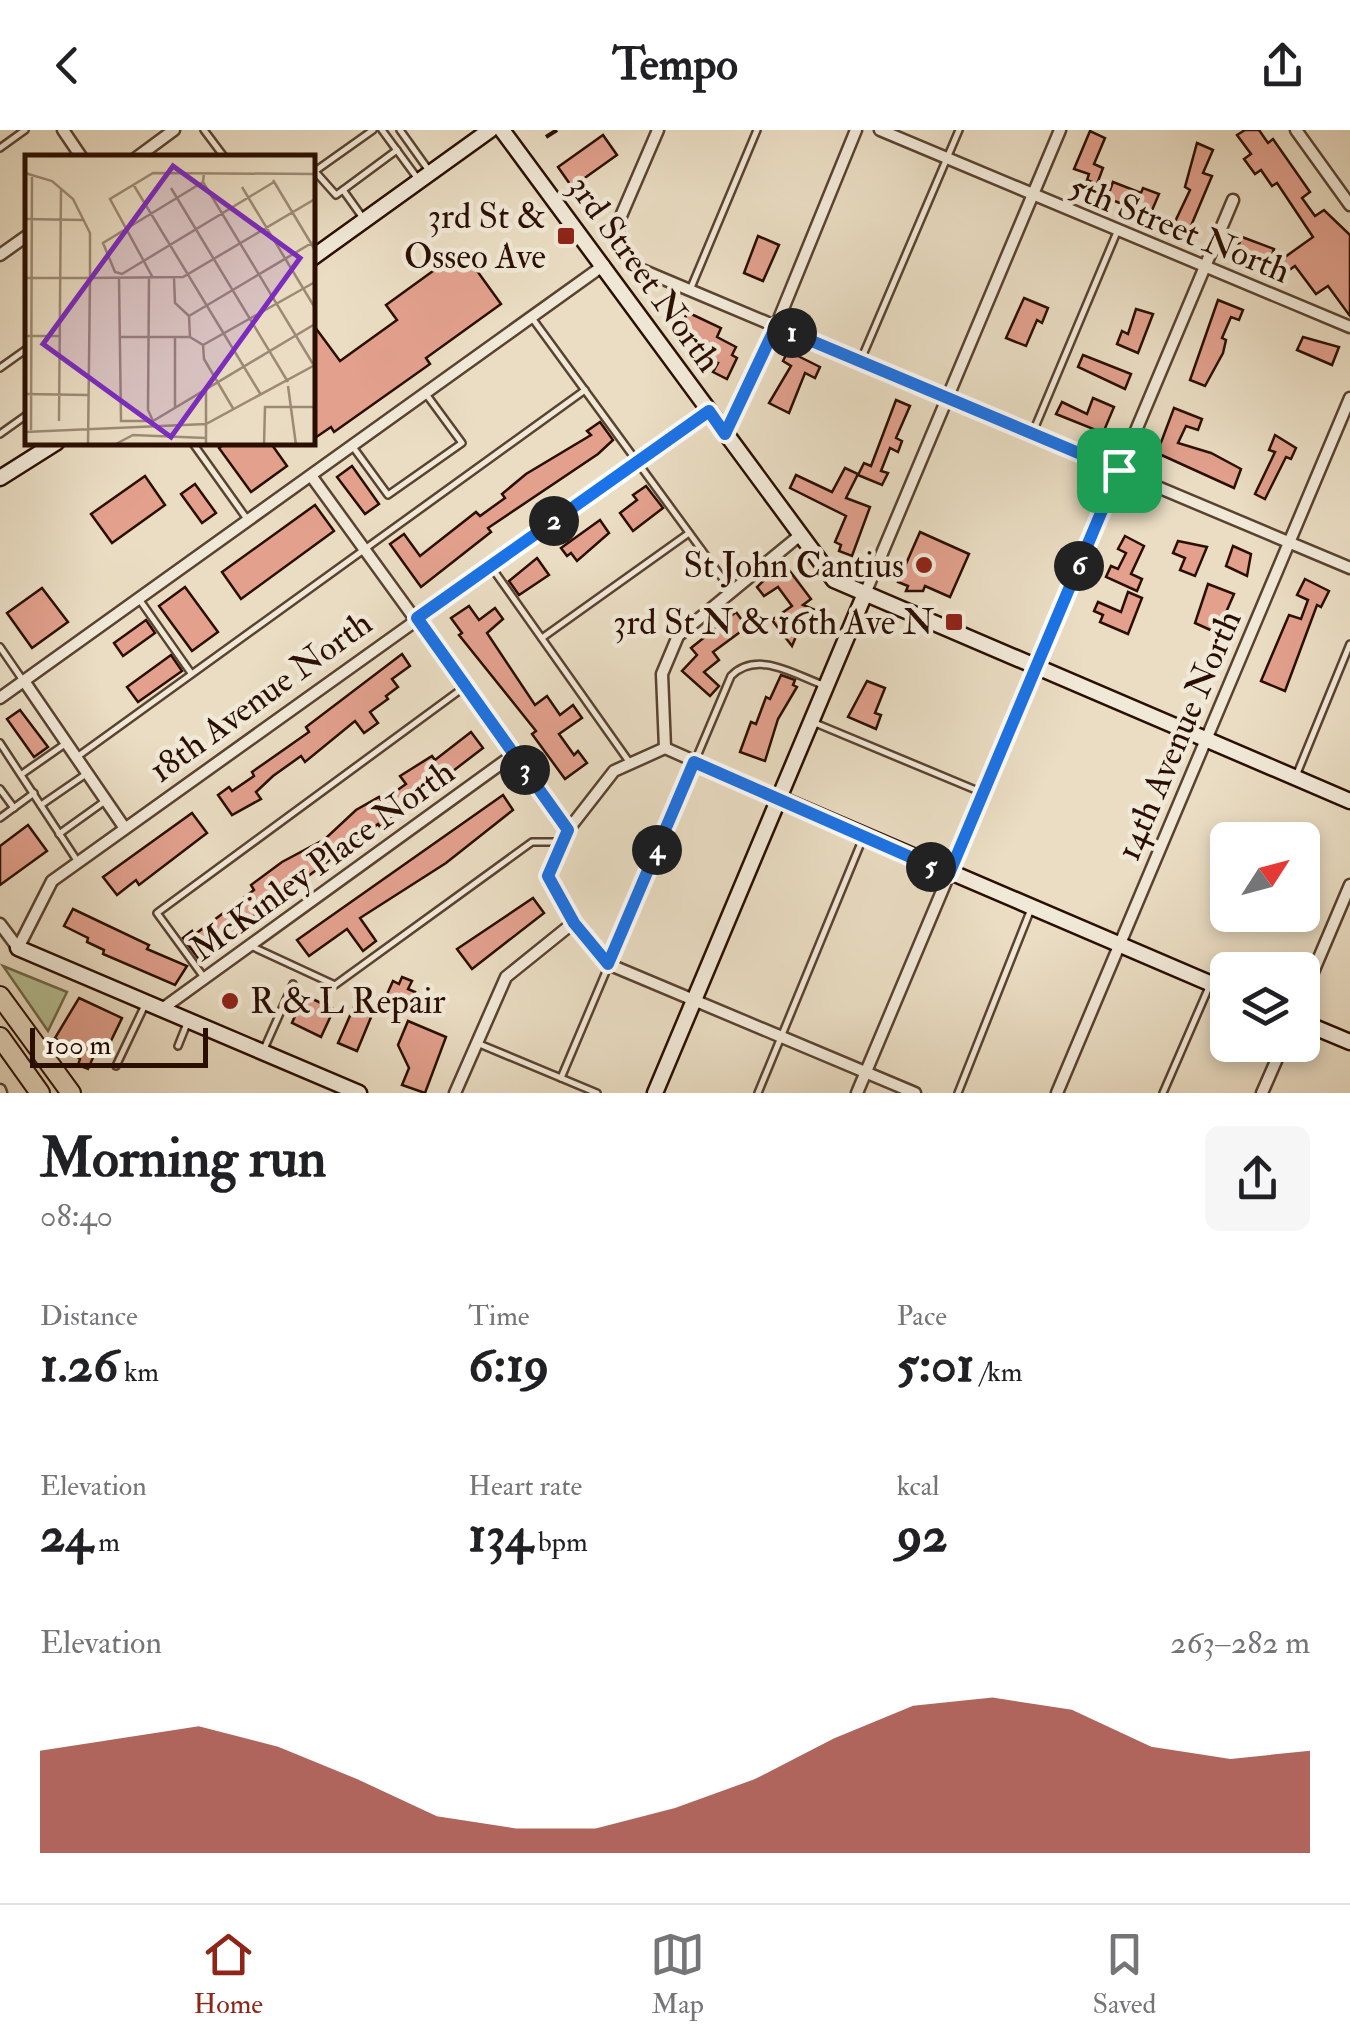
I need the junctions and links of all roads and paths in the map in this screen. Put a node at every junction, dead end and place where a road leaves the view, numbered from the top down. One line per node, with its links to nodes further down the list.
1 (25, 130): 17 (lane)
2 (62, 130): 19 (street)
3 (174, 130): 20 (street)
4 (204, 130): 21 (lane)
5 (374, 130): 23 (lane)
6 (382, 130): 18 (lane)
7 (400, 130): 24 (lane)
8 (490, 130): 24 (street)
9 (502, 130): 34 (street, 3rd Street North)
10 (658, 130): 36 (street)
11 (757, 130): 36 (lane)
12 (856, 130): 38 (street)
13 (880, 130): 22 (street, 5th Street North)
14 (960, 130): 22 (lane)
15 (1060, 130): 26 (street)
16 (1296, 130): 28 (street)
17 (0, 148)
18 (397, 150): 24 (lane); 25 (lane)
19 (80, 155)
20 (140, 155)
21 (223, 155)
22 (948, 159): 26 (street, 5th Street North); 41 (lane)
23 (315, 169): 25 (lane)
24 (425, 177): 29 (street)
25 (343, 190): 29 (lane)
26 (1032, 196): 30 (street, 5th Street North); 45 (street)
27 (1233, 200): 35 (street)
28 (1350, 205)
29 (364, 221): 33 (street)
30 (1117, 232): 35 (street, 5th Street North); 51 (lane)
31 (25, 237): 32 (street)
32 (0, 255)
33 (315, 256)
34 (604, 266): 37 (street); 47 (street, 3rd Street North)
35 (1204, 268): 39 (street, 5th Street North); 56 (street)
36 (690, 290): 38 (street)
37 (532, 318): 43 (lane); 44 (street)
38 (776, 326): 41 (street); 50 (street)
39 (1350, 327)
40 (25, 350): 42 (lane)
41 (860, 362): 45 (street)
42 (0, 368)
43 (584, 390): 55 (lane); 64 (lane)
44 (426, 394): 54 (street); 54 (lane)
45 (948, 398): 51 (street); 68 (street)
46 (1350, 398): 63 (street, 14th Avenue North)
47 (709, 411): 50 (street, 3rd Street North); 55 (street, 18th Avenue North)
48 (25, 416): 49 (lane)
49 (0, 434)
50 (725, 434): 62 (street, 3rd Street North)
51 (1032, 434): 56 (street)
52 (194, 445): 60 (lane)
53 (51, 447): 58 (street); 59 (street)
54 (353, 447): 57 (street)
55 (638, 462): 61 (lane); 65 (street, 18th Avenue North)
56 (1119, 470): 63 (street); 74 (street)
57 (312, 477): 60 (street); 64 (street)
58 (0, 478)
59 (0, 489)
60 (249, 522): 69 (street)
61 (690, 532): 67 (lane); 71 (lane)
62 (799, 536): 67 (street); 68 (street, 3rd Street North)
63 (1289, 542): 66 (street); 81 (street, 14th Avenue North)
64 (364, 547): 70 (street); 75 (lane)
65 (491, 565): 70 (street, 18th Avenue North); 71 (lane)
66 (1350, 568)
67 (732, 591): 84 (street)
68 (864, 596): 74 (street, 3rd Street North); 77 (street)
69 (139, 600): 75 (lane); 76 (street)
70 (417, 618): 78 (street); 101 (street, 18th Avenue North)
71 (542, 638): 88 (lane)
72 (1350, 644): 91 (lane)
73 (0, 647): 76 (lane)
74 (1036, 669): 81 (street, 3rd Street North); 94 (street)
75 (192, 673): 86 (lane)
76 (24, 681): 79 (street); 83 (street)
77 (827, 686): 80 (street); 87 (lane)
78 (466, 687): 85 (street); 117 (lane)
79 (0, 698)
80 (812, 722): 94 (lane); 95 (street)
81 (1206, 740): 91 (street, 3rd Street North); 113 (street, 14th Avenue North)
82 (0, 743): 89 (lane)
83 (64, 744): 86 (street); 89 (lane)
84 (665, 748): 87 (street); 88 (street)
85 (514, 755): 102 (street); 112 (street, McKinley Place North)
86 (75, 759): 90 (street)
87 (694, 762): 95 (street); 116 (lane)
88 (631, 764): 102 (street)
89 (22, 774): 93 (lane)
90 (86, 774): 96 (street); 98 (lane)
91 (1296, 778): 97 (street, 3rd Street North)
92 (0, 789): 99 (lane)
93 (35, 792): 98 (lane); 99 (lane)
94 (983, 793): 107 (street)
95 (780, 799): 104 (street); 121 (street)
96 (105, 801): 101 (street); 103 (lane)
97 (1350, 802)
98 (40, 805): 103 (lane)
99 (14, 808): 100 (lane)
100 (0, 818)
101 (124, 828): 106 (street, 18th Avenue North)
102 (568, 830): 105 (street)
103 (58, 835): 106 (lane)
104 (865, 836): 107 (street); 126 (lane)
105 (563, 842): 110 (street); 112 (lane)
106 (78, 862): 114 (street, 18th Avenue North)
107 (949, 874): 109 (street); 134 (street)
108 (1350, 885): 115 (street)
109 (1030, 909): 113 (street); 145 (lane)
110 (574, 923): 116 (street); 129 (street)
111 (0, 924): 114 (street)
112 (252, 946): 117 (street, McKinley Place North)
113 (1119, 946): 119 (street); 146 (street, 14th Avenue North)
114 (18, 948): 122 (street)
115 (1320, 956)
116 (608, 964): 121 (street); 135 (lane)
117 (206, 980): 123 (street, McKinley Place North)
118 (293, 984): 131 (lane)
119 (1210, 984): 147 (lane)
120 (0, 996): 137 (highway)
121 (695, 999): 126 (street); 141 (street)
122 (146, 1002): 123 (street); 133 (lane)
123 (162, 1010): 124 (street)
124 (188, 1020): 130 (lane); 131 (street)
125 (1320, 1030): 128 (street)
126 (780, 1036): 134 (street); 142 (lane)
127 (0, 1037): 136 (highway)
128 (1350, 1042)
129 (477, 1043): 135 (lane); 139 (street)
130 (178, 1046)
131 (263, 1052): 138 (street)
132 (1275, 1062): 148 (street)
133 (116, 1066)
134 (866, 1071): 143 (street); 144 (street)
135 (561, 1078): 140 (lane)
136 (40, 1093)
137 (72, 1093)
138 (359, 1093)
139 (455, 1093)
140 (597, 1093)
141 (656, 1093)
142 (758, 1093)
143 (857, 1093)
144 (915, 1093)
145 (958, 1093)
146 (1057, 1093)
147 (1162, 1093)
148 (1262, 1093)

